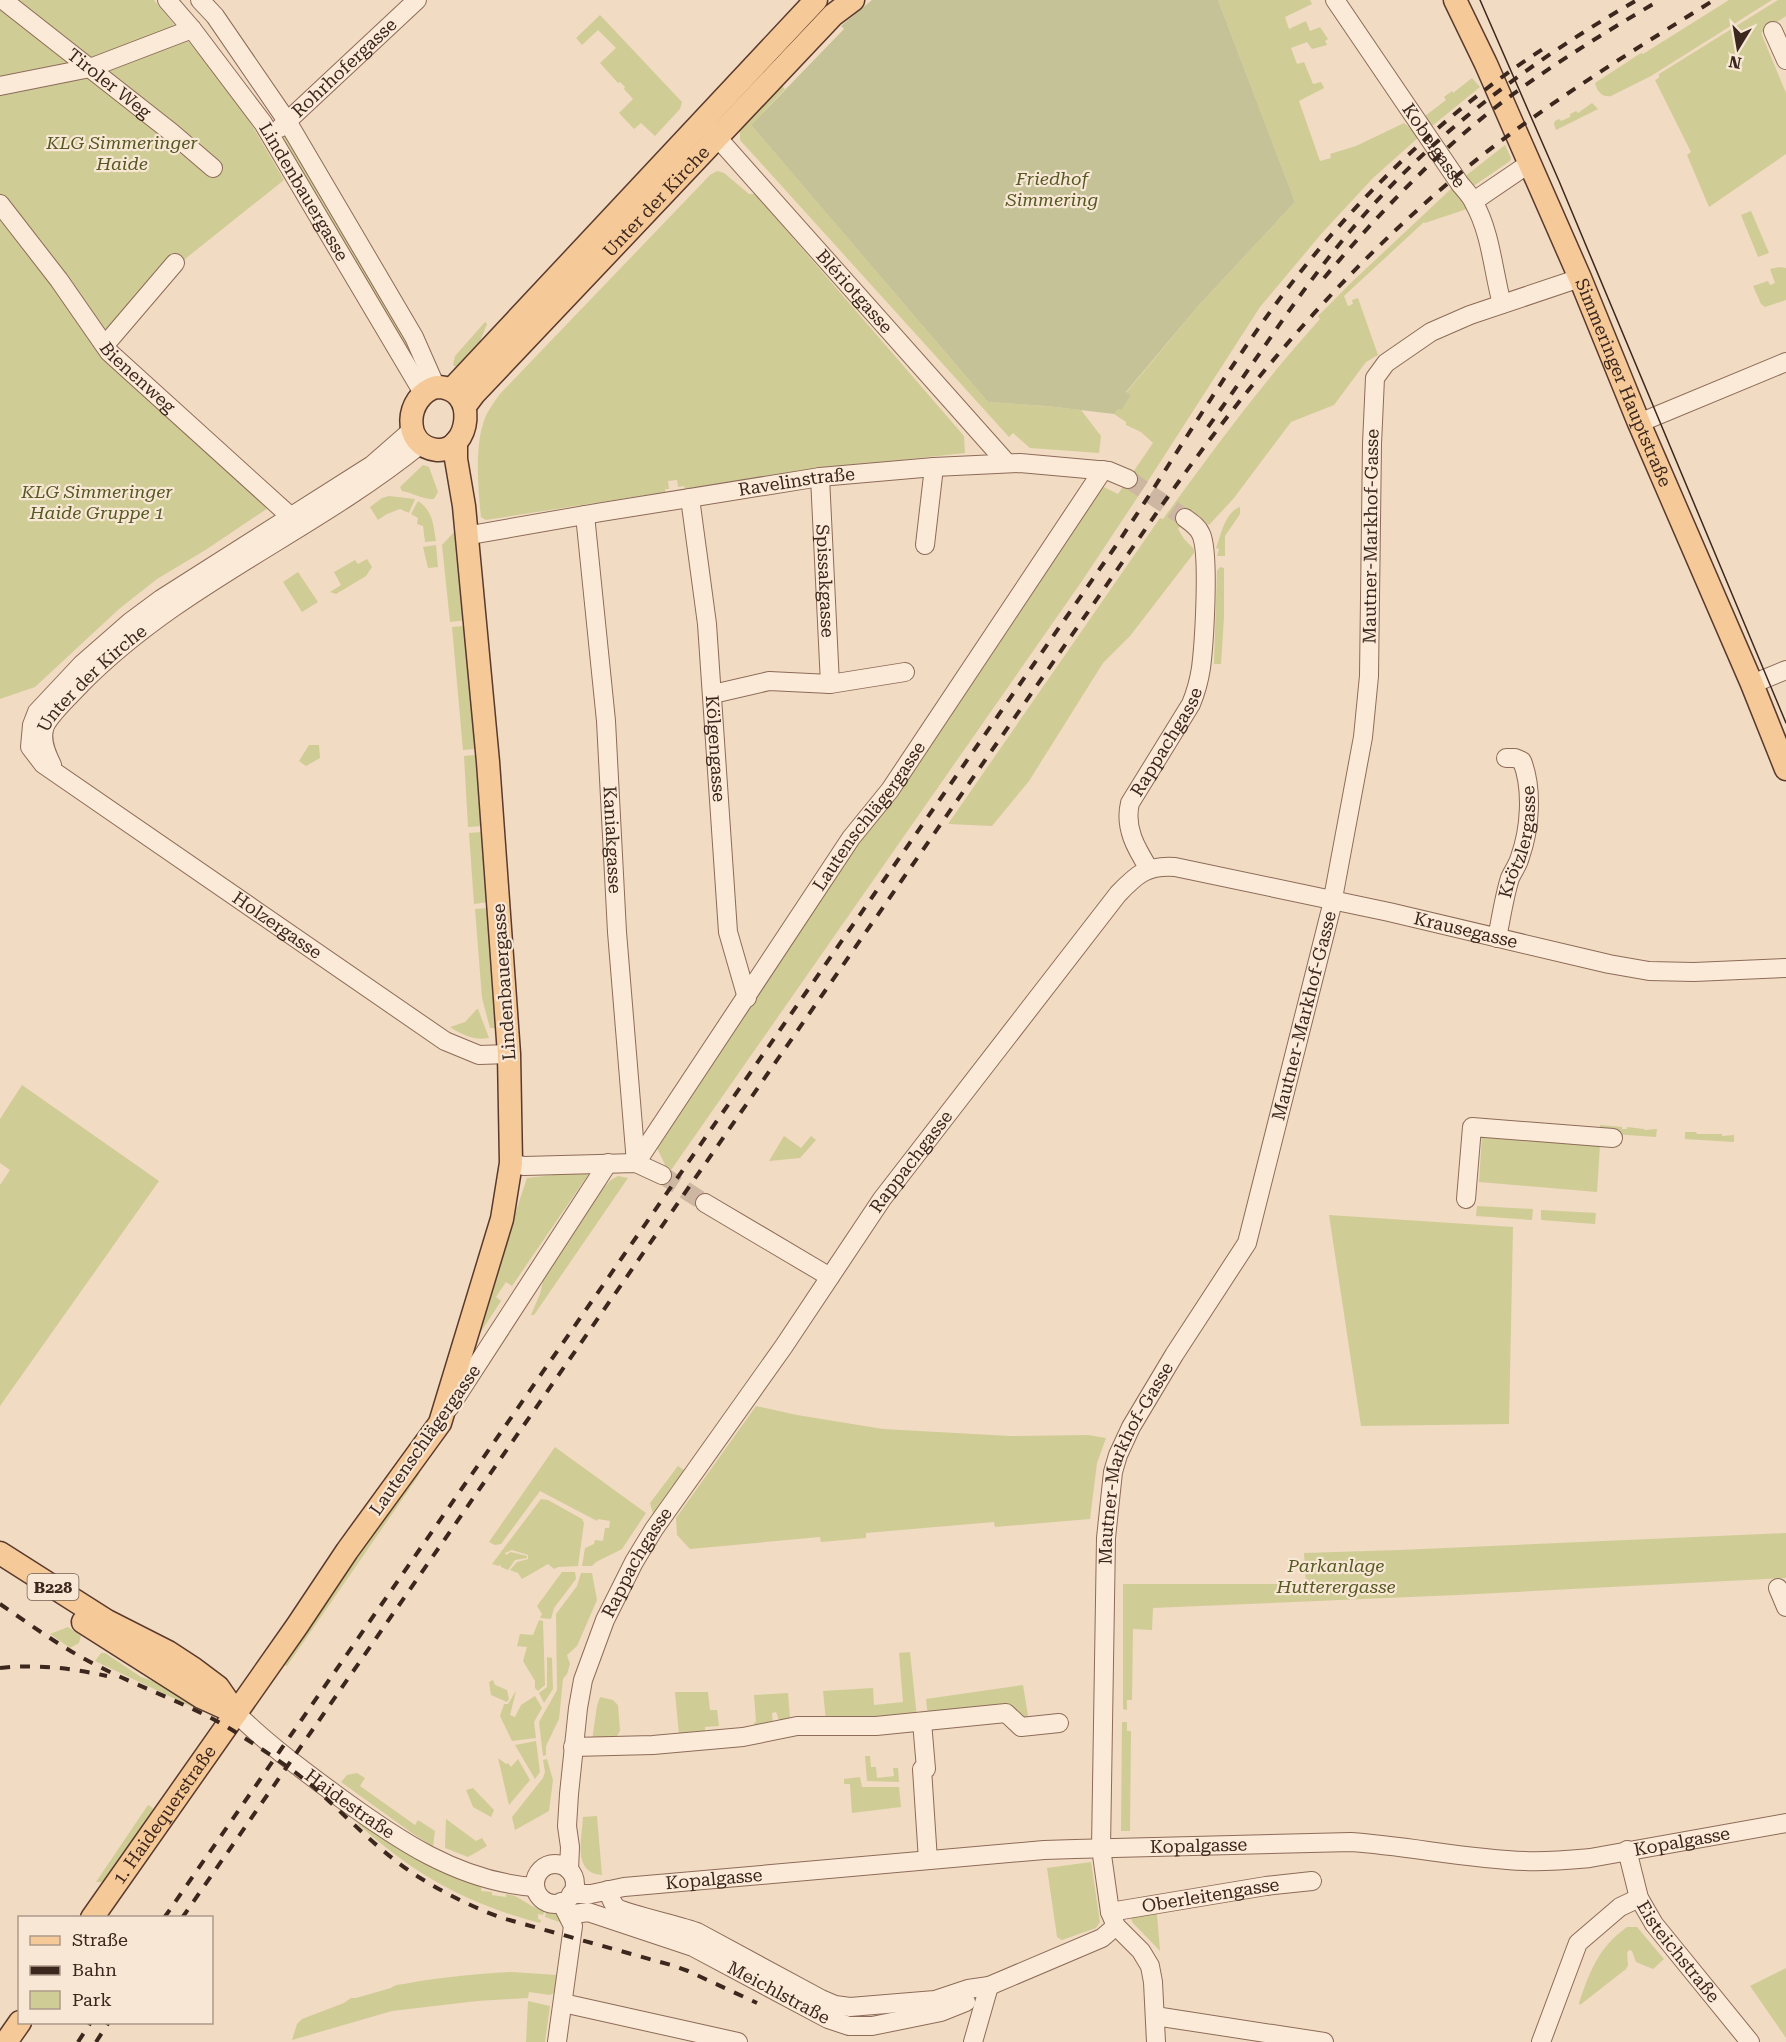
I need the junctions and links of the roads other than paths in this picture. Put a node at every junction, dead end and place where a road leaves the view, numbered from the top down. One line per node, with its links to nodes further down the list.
1 (3, 0): 12 (street, Tiroler Weg)
2 (167, 0): 9 (street, Lindenbauergasse)
3 (200, 0): 14 (street, Lindenbauergasse)
4 (417, 0): 14 (street, Rohrhofergasse)
5 (816, 0): 15 (main road, Unter der Kirche)
6 (853, 0): 15 (main road, Unter der Kirche)
7 (1335, 0): 19 (street, Kobelgasse)
8 (1458, 1): 17 (main road, Simmeringer Hauptstraße)
9 (192, 29): 12 (street); 16 (street, Lindenbauergasse)
10 (1773, 31): 11 (street)
11 (1786, 60)
12 (90, 68): 13 (street); 18 (street, Tiroler Weg)
13 (0, 86)
14 (287, 121): 16 (street, Rohrhofergasse); 26 (street, Lindenbauergasse)
15 (710, 130): 26 (main road, Unter der Kirche); 29 (street, Blériotgasse)
16 (271, 135): 26 (street, Lindenbauergasse)
17 (1530, 163): 19 (street); 22 (main road, Simmeringer Hauptstraße)
18 (213, 168)
19 (1474, 201): 23 (street, Kobelgasse)
20 (0, 204): 24 (street, Bienenweg)
21 (175, 263): 24 (street)
22 (1580, 278): 23 (street, Mautner-Markhof-Gasse); 27 (main road, Simmeringer Hauptstraße)
23 (1502, 304): 49 (street, Mautner-Markhof-Gasse)
24 (105, 345): 37 (street, Bienenweg)
25 (1786, 362): 27 (street)
26 (444, 394): 28 (main road, Unter der Kirche); 28 (main road, Unter der Kirche)
27 (1639, 423): 43 (main road, Simmeringer Hauptstraße)
28 (432, 441): 37 (street, Unter der Kirche); 38 (main road, Lindenbauergasse)
29 (1006, 462): 30 (street, Ravelinstraße); 31 (street, Ravelinstraße)
30 (934, 467): 32 (street, Ravelinstraße); 39 (street)
31 (1103, 470): 33 (street, Ravelinstraße); 52 (street, Lautenschlägergasse)
32 (820, 477): 34 (street, Ravelinstraße); 42 (street, Spissakgasse)
33 (1128, 478)
34 (690, 498): 35 (street, Ravelinstraße); 44 (street, Kölgengasse)
35 (585, 515): 38 (street, Ravelinstraße); 57 (street, Kaniakgasse)
36 (1185, 518): 48 (street, Rappachgasse)
37 (295, 522): 47 (street, Unter der Kirche)
38 (465, 534): 53 (main road, Lindenbauergasse)
39 (926, 545)
40 (1786, 670): 43 (street)
41 (905, 672): 42 (street)
42 (830, 684): 44 (street)
43 (1752, 684): 46 (main road, Simmeringer Hauptstraße)
44 (713, 694): 52 (street, Kölgengasse)
45 (1506, 758): 50 (street, Krötzlergasse)
46 (1786, 769)
47 (56, 771): 53 (street, Holzergasse)
48 (1149, 868): 49 (street, Krausegasse); 61 (street, Rappachgasse)
49 (1333, 901): 50 (street, Krausegasse); 72 (street, Mautner-Markhof-Gasse)
50 (1497, 938): 51 (street, Krausegasse)
51 (1786, 968)
52 (747, 998): 57 (street, Lautenschlägergasse)
53 (509, 1054): 55 (main road, Lindenbauergasse)
54 (1613, 1138): 59 (street)
55 (512, 1163): 56 (street); 62 (main road, Lindenbauergasse)
56 (608, 1163): 57 (street); 62 (street, Lautenschlägergasse)
57 (636, 1163): 58 (street)
58 (662, 1175)
59 (1466, 1199)
60 (705, 1203): 61 (street)
61 (830, 1277): 69 (street, Rappachgasse)
62 (440, 1422): 66 (main road, Lautenschlägergasse)
63 (0, 1555): 66 (main road, Haidestraße / B228)
64 (1778, 1588): 65 (street)
65 (1786, 1607)
66 (236, 1713): 75 (street, Haidestraße); 80 (main road, 1. Haidequerstraße)
67 (922, 1722): 68 (street); 69 (street); 74 (street)
68 (1059, 1723)
69 (573, 1747): 71 (street, Rappachgasse)
70 (1786, 1823): 73 (street, Kopalgasse)
71 (567, 1826): 75 (street, Rappachgasse); 78 (street, Rappachgasse)
72 (1101, 1848): 73 (street, Kopalgasse); 74 (street, Kopalgasse); 81 (street, Mautner-Markhof-Gasse)
73 (1627, 1850): 79 (street, Eisteichstraße)
74 (928, 1860): 77 (street, Kopalgasse)
75 (541, 1875): 78 (street); 78 (street)
76 (1312, 1881): 81 (street, Oberleitengasse)
77 (608, 1890): 78 (street, Kopalgasse); 82 (street, Meichlstraße)
78 (569, 1893): 82 (street, Meichlstraße); 83 (street, Rappachgasse)
79 (1639, 1898): 92 (street); 93 (street, Eisteichstraße)
80 (93, 1916)
81 (1113, 1919): 82 (street, Meichlstraße); 84 (street)
82 (989, 1986): 89 (street)
83 (563, 2003): 87 (street, Rappachgasse); 88 (street)
84 (1155, 2016): 90 (street); 91 (street)
85 (19, 2024): 86 (main road)
86 (6, 2042)
87 (557, 2042)
88 (738, 2042)
89 (973, 2042)
90 (1156, 2042)
91 (1324, 2042)
92 (1541, 2042)
93 (1750, 2042)

